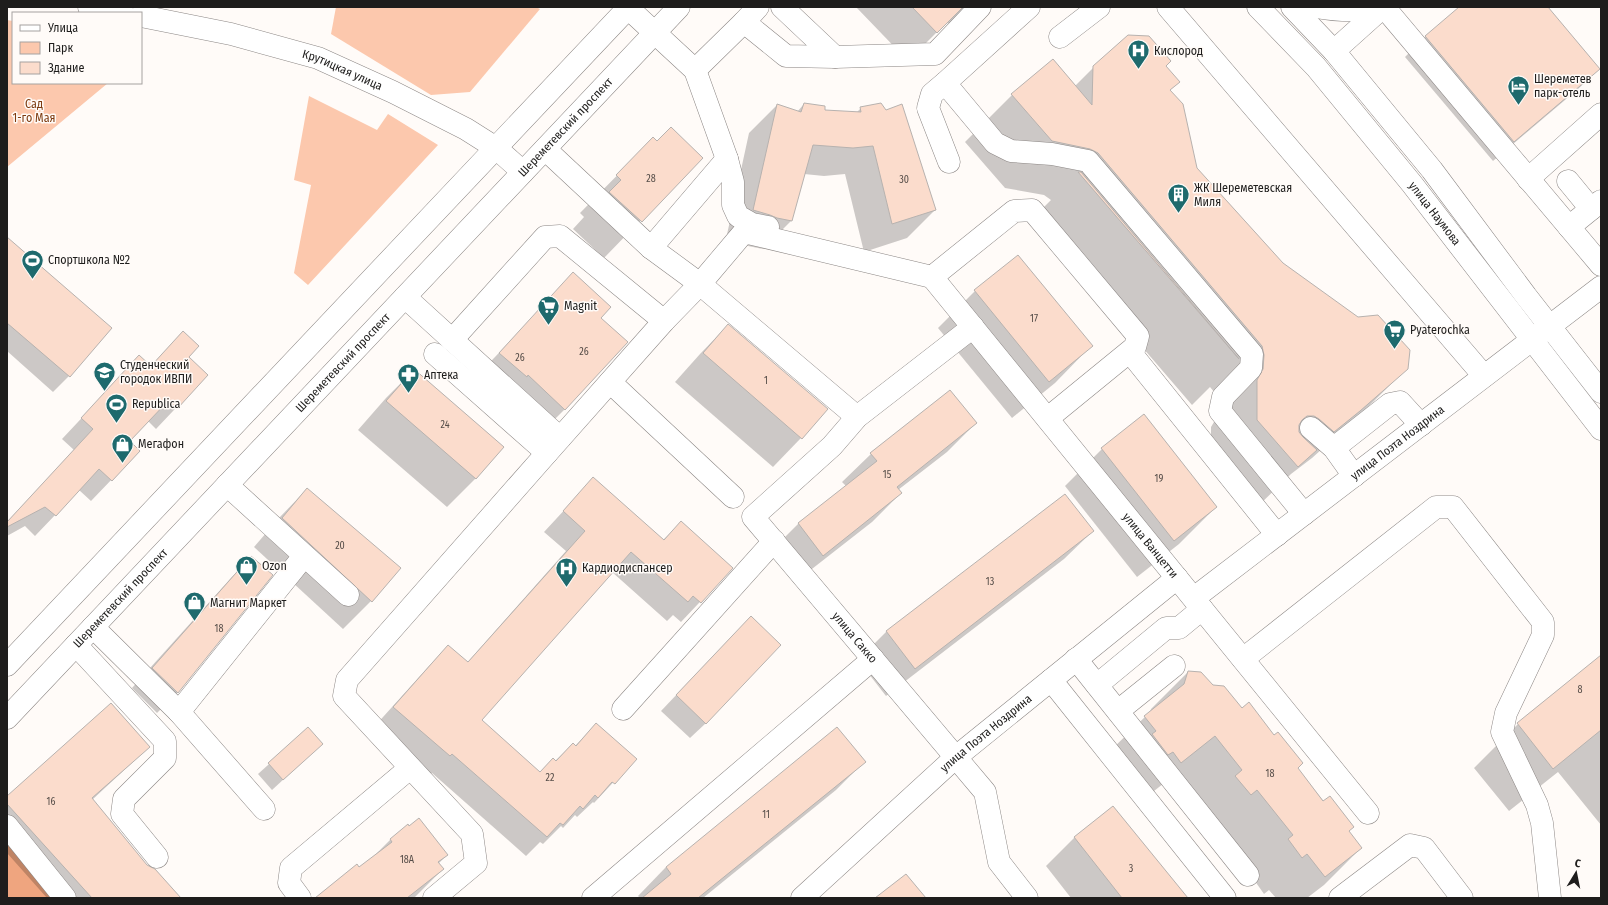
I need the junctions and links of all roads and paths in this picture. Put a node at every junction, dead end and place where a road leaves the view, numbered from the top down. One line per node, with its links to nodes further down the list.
1 (89, 7): 13 (street)
2 (679, 7): 16 (street, Шереметевский проспект)
3 (782, 7): 19 (street)
4 (980, 7): 19 (street)
5 (1029, 7): 21 (street)
6 (1099, 7): 17 (street)
7 (1168, 7): 46 (street)
8 (1258, 7): 43 (street, улица Наумова)
9 (1292, 7): 18 (street, улица Наумова)
10 (1316, 7): 11 (street)
11 (1383, 7): 18 (street); 28 (street)
12 (629, 8): 16 (street); 23 (street)
13 (117, 12)
14 (751, 14): 19 (street); 20 (street)
15 (142, 16): 23 (street, Крутицкая улица)
16 (654, 33): 20 (street); 24 (street, Шереметевский проспект)
17 (1060, 38)
18 (1334, 51): 41 (street, улица Наумова)
19 (835, 57)
20 (695, 70): 25 (street)
21 (945, 82): 26 (street); 59 (street)
22 (1601, 114): 28 (street)
23 (496, 148): 27 (street, Крутицкая улица); 71 (street)
24 (545, 149): 27 (street, Шереметевский проспект); 33 (street)
25 (727, 159): 32 (street); 33 (street)
26 (949, 162)
27 (523, 172): 38 (street, Шереметевский проспект)
28 (1528, 179): 31 (street)
29 (1568, 181): 30 (street)
30 (1596, 205): 31 (street)
31 (1569, 227): 34 (street)
32 (822, 238)
33 (651, 248): 36 (street)
34 (1601, 265)
35 (932, 277): 36 (street); 40 (street, улица Ванцетти); 44 (street)
36 (700, 284): 39 (street); 49 (street)
37 (1601, 287): 41 (street, улица Поэта Ноздрина)
38 (405, 297): 42 (street); 57 (street, Шереметевский проспект)
39 (664, 321): 42 (street); 47 (street)
40 (973, 327): 49 (street); 50 (street, улица Ванцетти)
41 (1550, 327): 43 (street, улица Поэта Ноздрина); 48 (street, улица Наумова)
42 (452, 340): 54 (street)
43 (1532, 340): 46 (street, улица Поэта Ноздрина); 53 (street, улица Наумова)
44 (1130, 352): 50 (street); 60 (street)
45 (435, 354): 54 (street)
46 (1484, 376): 51 (street, улица Поэта Ноздрина)
47 (610, 382): 54 (street); 58 (street)
48 (1601, 392)
49 (857, 417): 61 (street, улица Сакко)
50 (1048, 418): 63 (street, улица Ванцетти)
51 (1421, 425): 55 (street); 56 (street, улица Поэта Ноздрина)
52 (1311, 428): 55 (street)
53 (1601, 429)
54 (554, 445): 80 (street)
55 (1334, 448): 56 (street)
56 (1354, 476): 59 (street, улица Поэта Ноздрина)
57 (227, 486): 62 (street); 66 (street, Шереметевский проспект)
58 (733, 497)
59 (1304, 514): 60 (street, улица Поэта Ноздрина)
60 (1277, 535): 65 (street, улица Поэта Ноздрина)
61 (774, 541): 68 (street, улица Сакко); 75 (street)
62 (304, 556): 64 (street); 77 (street)
63 (1177, 578): 65 (street, улица Ванцетти); 70 (street, улица Поэта Ноздрина)
64 (348, 594)
65 (1198, 604): 69 (street, улица Ванцетти); 74 (street, улица Поэта Ноздрина)
66 (93, 627): 67 (street, Шереметевский проспект); 77 (street)
67 (76, 645): 78 (street, Шереметевский проспект); 84 (street)
68 (873, 659): 79 (street, улица Сакко); 90 (street)
69 (1243, 659): 82 (street, улица Ванцетти); 95 (street)
70 (1076, 660): 73 (street, улица Поэта Ноздрина); 74 (street)
71 (7, 665)
72 (1174, 666): 76 (street)
73 (1051, 680): 79 (street, улица Поэта Ноздрина); 92 (street)
74 (1098, 686): 76 (street)
75 (623, 709)
76 (1118, 711): 85 (street)
77 (180, 712): 81 (street)
78 (7, 718)
79 (956, 758): 86 (street, улица Поэта Ноздрина); 91 (street, улица Сакко)
80 (410, 768): 88 (street); 89 (street)
81 (264, 809)
82 (1368, 813)
83 (7, 826): 87 (street)
84 (156, 857)
85 (1248, 874)
86 (810, 896)
87 (65, 898)
88 (300, 898)
89 (434, 898)
90 (593, 898)
91 (1027, 898)
92 (1225, 898)
93 (1340, 898): 94 (street)
94 (1462, 898)
95 (1550, 898)

